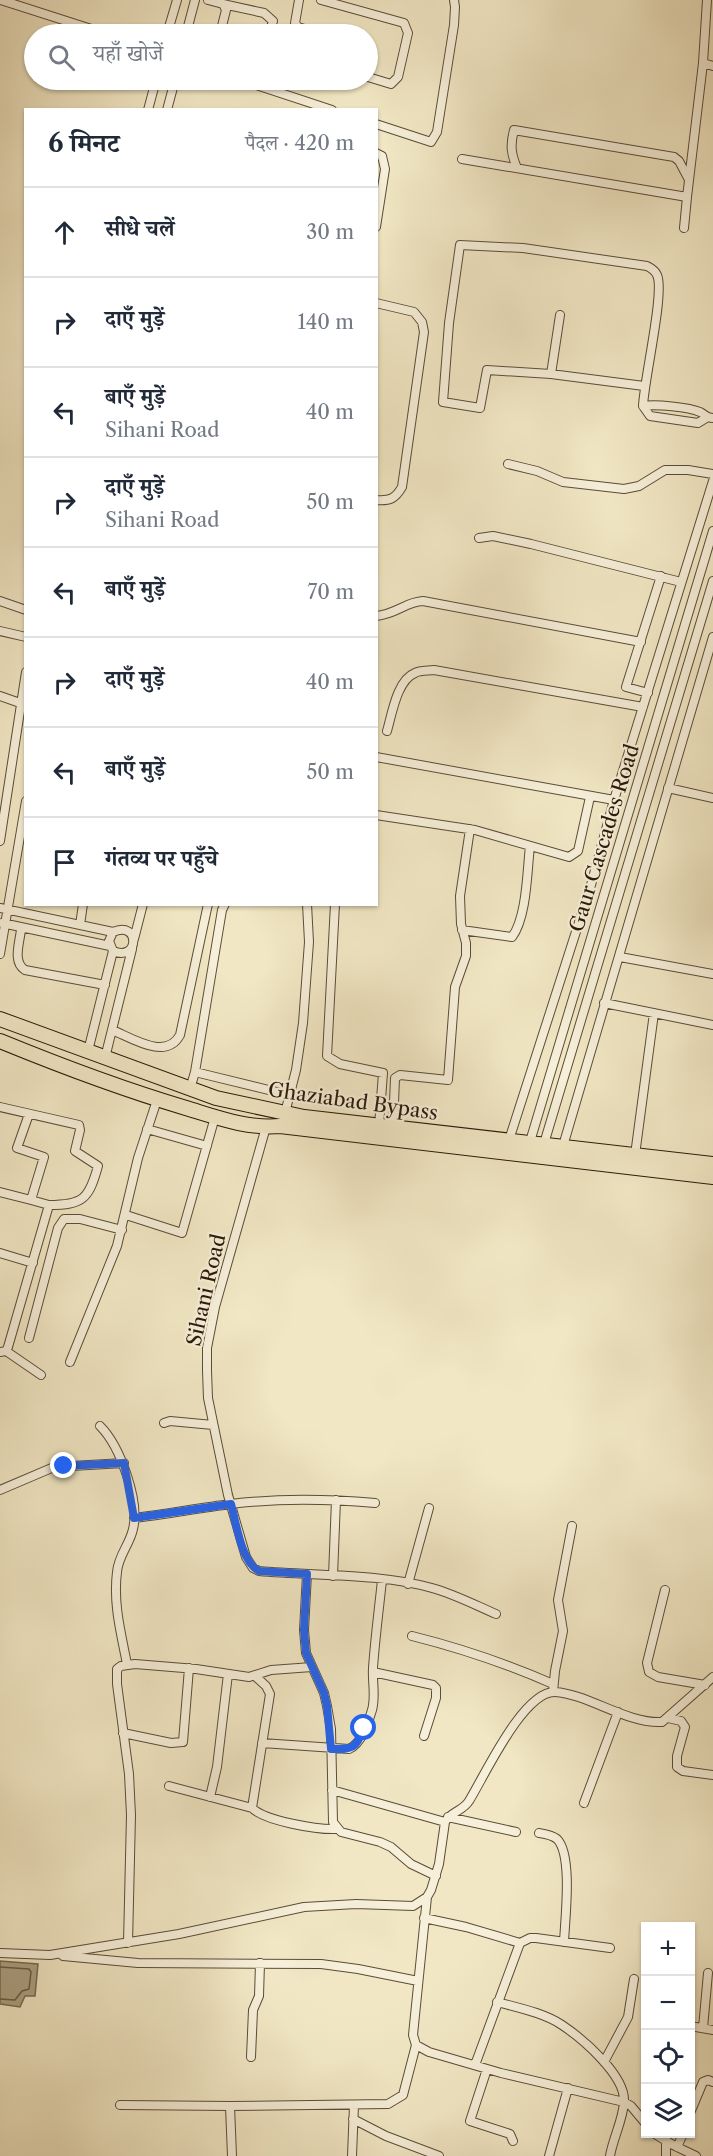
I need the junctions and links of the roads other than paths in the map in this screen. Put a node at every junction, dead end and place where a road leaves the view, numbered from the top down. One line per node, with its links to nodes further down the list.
1 (1, 0): 10 (street)
2 (177, 0): 11 (street)
3 (195, 0): 12 (street)
4 (208, 0): 9 (street)
5 (299, 0): 15 (street)
6 (321, 0): 18 (street)
7 (454, 0): 25 (street)
8 (707, 0): 16 (street)
9 (223, 4): 13 (street); 14 (street)
10 (76, 24)
11 (170, 24)
12 (189, 24)
13 (222, 24)
14 (272, 24)
15 (296, 24)
16 (703, 63): 17 (street); 29 (street)
17 (713, 66)
18 (378, 80)
19 (153, 90): 22 (street)
20 (172, 90): 23 (street)
21 (277, 90): 24 (street)
22 (149, 108)
23 (168, 108)
24 (326, 108)
25 (378, 125)
26 (378, 154): 31 (street)
27 (462, 159): 28 (street)
28 (517, 168): 29 (street); 30 (street)
29 (688, 178): 30 (street)
30 (687, 197): 32 (street)
31 (378, 215)
32 (684, 228)
33 (378, 303): 41 (street)
34 (560, 315): 35 (street)
35 (551, 374): 36 (street); 36 (street)
36 (644, 386): 37 (street)
37 (710, 418)
38 (508, 464): 39 (street)
39 (713, 474)
40 (713, 481): 46 (street)
41 (378, 500)
42 (713, 531): 56 (street, Gaur Cascades Road)
43 (480, 538): 44 (street)
44 (661, 576): 46 (street); 55 (street)
45 (713, 581): 51 (street, Gaur Cascades Road)
46 (681, 582): 54 (street)
47 (0, 601): 48 (street)
48 (24, 609)
49 (378, 616): 55 (street)
50 (0, 631): 52 (street)
51 (696, 635): 53 (street); 75 (street, Gaur Cascades Road)
52 (24, 637)
53 (712, 639): 64 (street)
54 (663, 641): 56 (street); 58 (street)
55 (641, 642): 58 (street)
56 (678, 645): 74 (street, Gaur Cascades Road)
57 (24, 682): 60 (street)
58 (648, 693): 61 (street)
59 (0, 696): 60 (street)
60 (20, 703): 71 (street)
61 (643, 707): 62 (street); 67 (street)
62 (387, 731)
63 (378, 757): 65 (street)
64 (668, 788): 66 (street); 76 (street)
65 (590, 796): 67 (street); 72 (street)
66 (713, 798)
67 (614, 800): 73 (street)
68 (24, 811): 83 (street)
69 (378, 815): 70 (street)
70 (470, 829): 72 (street); 88 (street)
71 (0, 841)
72 (530, 846): 88 (street)
73 (591, 885): 74 (street); 117 (street)
74 (606, 889): 120 (street, Gaur Cascades Road)
75 (619, 895): 76 (street); 120 (street, Gaur Cascades Road)
76 (635, 900): 93 (street)
77 (83, 906): 86 (street)
78 (142, 906): 90 (street)
79 (208, 906): 100 (street)
80 (224, 906): 104 (street)
81 (307, 906): 108 (street)
82 (335, 906): 105 (street)
83 (4, 909): 84 (street); 85 (street)
84 (27, 909): 86 (street)
85 (3, 924): 87 (street); 92 (street)
86 (80, 925): 89 (street)
87 (21, 929): 91 (street); 95 (street)
88 (462, 930): 106 (street)
89 (113, 932): 90 (street); 91 (street)
90 (133, 944): 91 (street); 100 (street)
91 (112, 948): 95 (street)
92 (0, 954)
93 (620, 957): 94 (street); 96 (street)
94 (713, 974)
95 (105, 985): 102 (street)
96 (604, 1002): 97 (street); 119 (street)
97 (654, 1013): 99 (street); 121 (street)
98 (0, 1019): 102 (highway, Ghaziabad Bypass)
99 (713, 1025)
100 (112, 1030): 103 (street)
101 (0, 1041): 109 (highway, Ghaziabad Bypass)
102 (88, 1051): 103 (highway, Ghaziabad Bypass)
103 (105, 1058): 107 (highway, Ghaziabad Bypass)
104 (195, 1072): 107 (street); 108 (street)
105 (383, 1073): 106 (street); 114 (street)
106 (398, 1076): 114 (street)
107 (190, 1089): 111 (highway, Ghaziabad Bypass)
108 (289, 1095): 111 (street)
109 (157, 1100): 113 (highway, Ghaziabad Bypass); 116 (street)
110 (0, 1107): 112 (street)
111 (285, 1113): 114 (highway, Ghaziabad Bypass)
112 (29, 1114): 125 (street); 126 (street)
113 (215, 1118): 115 (highway, Ghaziabad Bypass); 118 (street)
114 (386, 1126): 117 (highway, Ghaziabad Bypass)
115 (266, 1127): 120 (highway, Ghaziabad Bypass); 136 (street, Sihani Road)
116 (147, 1129): 118 (street); 127 (street)
117 (509, 1140): 120 (highway, Ghaziabad Bypass)
118 (207, 1146): 127 (street)
119 (562, 1146): 120 (highway, Ghaziabad Bypass); 121 (highway, Ghaziabad Bypass)
120 (535, 1149): 123 (highway, Ghaziabad Bypass)
121 (635, 1155): 122 (highway, Ghaziabad Bypass)
122 (713, 1164)
123 (713, 1177)
124 (0, 1192): 125 (street)
125 (31, 1200): 126 (street)
126 (49, 1205): 130 (street)
127 (126, 1215): 128 (street)
128 (122, 1230): 131 (street); 133 (street)
129 (0, 1253): 130 (street)
130 (33, 1263): 132 (street)
131 (29, 1338)
132 (3, 1351): 134 (street)
133 (70, 1362)
134 (41, 1375)
135 (164, 1423): 136 (street)
136 (213, 1425): 142 (street, Sihani Road)
137 (100, 1426): 138 (street)
138 (124, 1463): 139 (street); 144 (street)
139 (0, 1490)
140 (336, 1500): 141 (street); 142 (street); 147 (street)
141 (375, 1503)
142 (231, 1504): 144 (street); 146 (street, Sihani Road)
143 (429, 1508): 149 (street)
144 (134, 1518): 153 (street)
145 (572, 1526): 161 (street)
146 (307, 1574): 147 (street, Sihani Road); 154 (street)
147 (333, 1576): 148 (street, Sihani Road)
148 (382, 1580): 149 (street, Sihani Road); 156 (street)
149 (408, 1584): 151 (street, Sihani Road)
150 (665, 1590): 160 (street)
151 (496, 1614)
152 (412, 1636): 161 (street)
153 (127, 1664): 155 (street); 164 (street)
154 (312, 1667): 158 (street); 167 (street)
155 (189, 1668): 157 (street); 164 (street)
156 (373, 1672): 165 (street); 167 (street)
157 (228, 1674): 158 (street); 171 (street)
158 (255, 1676): 166 (street)
159 (713, 1677): 160 (street)
160 (705, 1685): 163 (street)
161 (554, 1688): 162 (street); 174 (street)
162 (618, 1712): 163 (street); 172 (street)
163 (668, 1718): 168 (street)
164 (123, 1732): 182 (street)
165 (424, 1736)
166 (262, 1743): 167 (street); 173 (street)
167 (331, 1749): 170 (street)
168 (713, 1775)
169 (170, 1786): 171 (street)
170 (332, 1790): 174 (street); 175 (street)
171 (210, 1797): 173 (street)
172 (584, 1803)
173 (252, 1808): 175 (street)
174 (446, 1819): 176 (street); 178 (street)
175 (337, 1829): 178 (street)
176 (516, 1833)
177 (539, 1833): 181 (street)
178 (436, 1876): 179 (street)
179 (426, 1897): 180 (street); 182 (street)
180 (424, 1918): 183 (street); 190 (street)
181 (564, 1942): 183 (street); 184 (street)
182 (128, 1943): 186 (street)
183 (520, 1943): 191 (street)
184 (610, 1948)
185 (0, 1953): 186 (street)
186 (50, 1955): 187 (street)
187 (260, 1963): 190 (street); 196 (street)
188 (708, 1973): 193 (street)
189 (634, 1979): 197 (street)
190 (418, 1981): 195 (street)
191 (497, 2002): 197 (street); 198 (street)
192 (695, 2027): 193 (street)
193 (703, 2028): 194 (street)
194 (713, 2030)
195 (416, 2045): 198 (street); 205 (street)
196 (251, 2057)
197 (604, 2062): 203 (street)
198 (474, 2065): 199 (street)
199 (487, 2069): 201 (street); 211 (street)
200 (713, 2082): 202 (street)
201 (568, 2088): 203 (street); 217 (street)
202 (695, 2101)
203 (624, 2102): 208 (street); 218 (street)
204 (120, 2104): 206 (street)
205 (354, 2105): 206 (street); 207 (street)
206 (230, 2106): 214 (street)
207 (353, 2119): 215 (street); 216 (street)
208 (641, 2119)
209 (662, 2138): 212 (street)
210 (681, 2138): 213 (street)
211 (513, 2141)
212 (666, 2141): 213 (street); 219 (street)
213 (677, 2147): 220 (street)
214 (232, 2156)
215 (352, 2156)
216 (439, 2156)
217 (549, 2156)
218 (610, 2156)
219 (666, 2156)
220 (696, 2156)

